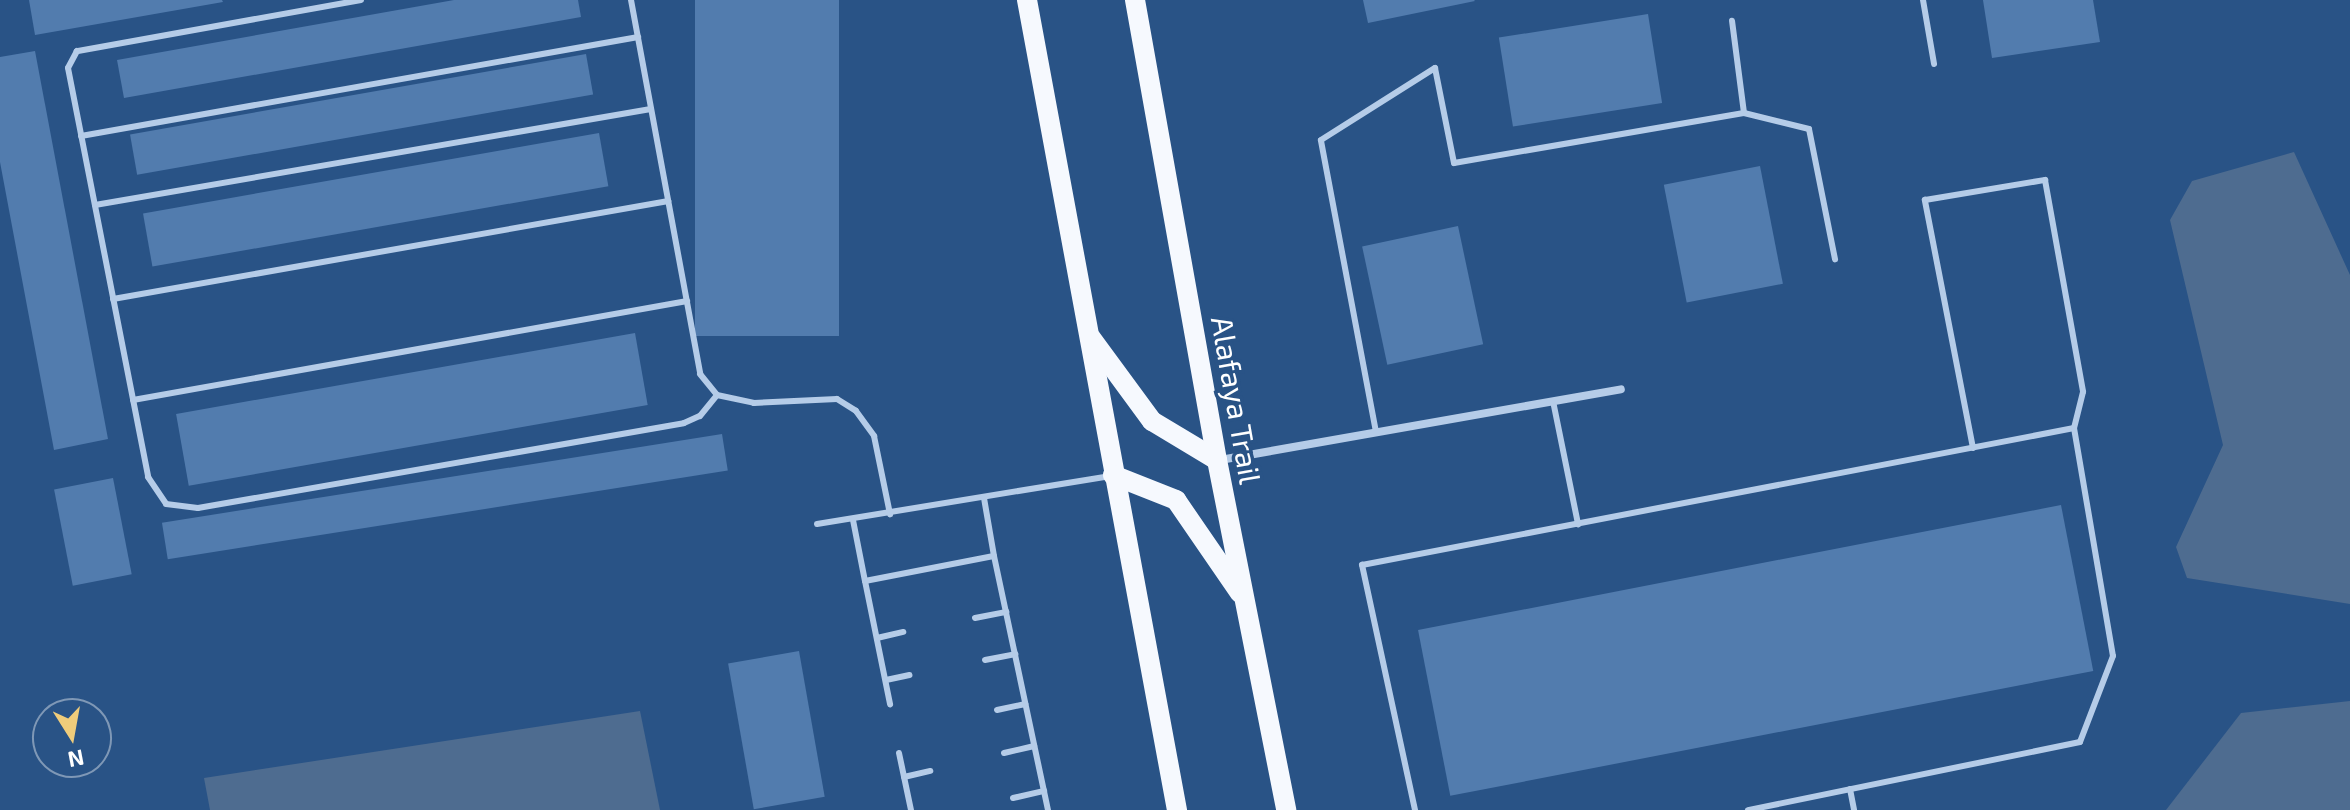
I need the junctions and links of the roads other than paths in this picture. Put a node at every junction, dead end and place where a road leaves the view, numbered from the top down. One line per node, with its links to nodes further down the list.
1 (361, 0): 11 (lane)
2 (631, 0): 7 (lane)
3 (1027, 0): 17 (main road)
4 (1135, 0): 25 (main road, Alafaya Trail)
5 (1923, 0): 8 (lane)
6 (1732, 21): 10 (lane)
7 (638, 37): 9 (lane); 11 (lane)
8 (1934, 64)
9 (651, 109): 12 (lane); 13 (lane)
10 (1744, 113): 14 (lane); 23 (lane)
11 (81, 136): 13 (lane)
12 (668, 201): 15 (lane); 16 (lane)
13 (95, 205): 15 (lane)
14 (1835, 259)
15 (113, 299): 20 (lane)
16 (687, 301): 19 (lane); 20 (lane)
17 (1086, 332): 25 (main road); 26 (main road)
18 (1621, 389): 21 (street)
19 (717, 395): 20 (lane); 28 (lane)
20 (133, 400)
21 (1553, 401): 23 (street); 31 (lane)
22 (2074, 428): 24 (lane); 24 (lane); 51 (lane)
23 (1376, 432): 25 (street)
24 (1973, 448): 31 (lane)
25 (1217, 460): 34 (main road, Alafaya Trail)
26 (1113, 475): 27 (lane); 34 (main road); 56 (main road)
27 (984, 498): 28 (lane); 32 (lane)
28 (890, 514): 29 (lane)
29 (853, 520): 30 (lane); 33 (lane)
30 (817, 524)
31 (1578, 524): 58 (lane)
32 (994, 556): 33 (lane); 35 (lane)
33 (865, 581): 38 (lane)
34 (1245, 600): 57 (main road, Alafaya Trail)
35 (1006, 612): 36 (lane); 39 (lane)
36 (975, 618)
37 (903, 632): 38 (lane)
38 (877, 638): 42 (lane)
39 (1015, 654): 40 (lane); 44 (lane)
40 (985, 660)
41 (909, 675): 42 (lane)
42 (886, 680): 43 (lane)
43 (890, 704)
44 (1025, 704): 45 (lane); 46 (lane)
45 (997, 710)
46 (1034, 746): 48 (lane); 52 (lane)
47 (899, 753): 50 (lane)
48 (1004, 753)
49 (930, 771): 50 (lane)
50 (904, 777): 54 (lane)
51 (1850, 789): 59 (lane); 60 (lane)
52 (1044, 791): 53 (lane); 55 (lane)
53 (1013, 798)
54 (911, 810)
55 (1048, 810)
56 (1177, 810)
57 (1286, 810)
58 (1415, 810)
59 (1748, 810)
60 (1854, 810)

